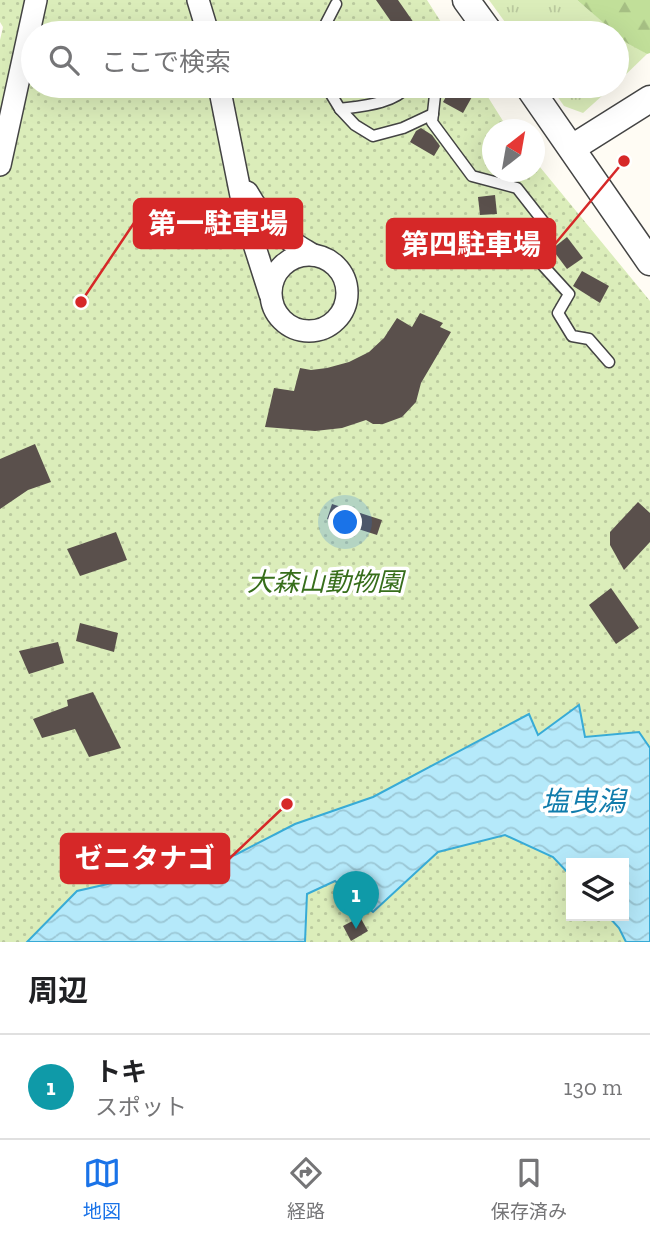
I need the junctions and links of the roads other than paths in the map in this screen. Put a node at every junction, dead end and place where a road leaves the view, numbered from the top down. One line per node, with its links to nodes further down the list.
1 (36, 0): 5 (street)
2 (198, 0): 6 (street)
3 (466, 0): 8 (street)
4 (336, 4): 7 (lane)
5 (31, 21)
6 (204, 21)
7 (327, 21)
8 (481, 21)
9 (21, 69): 19 (street)
10 (222, 98): 20 (street)
11 (333, 98): 16 (lane)
12 (389, 98): 16 (lane)
13 (435, 98): 17 (lane)
14 (537, 98): 18 (street)
15 (650, 99): 18 (street)
16 (340, 109): 17 (lane)
17 (433, 114): 24 (lane)
18 (572, 148): 22 (street)
19 (0, 165)
20 (239, 178): 21 (street); 23 (street)
21 (313, 255): 23 (street); 23 (street)
22 (650, 262)
23 (272, 300)
24 (609, 362)

